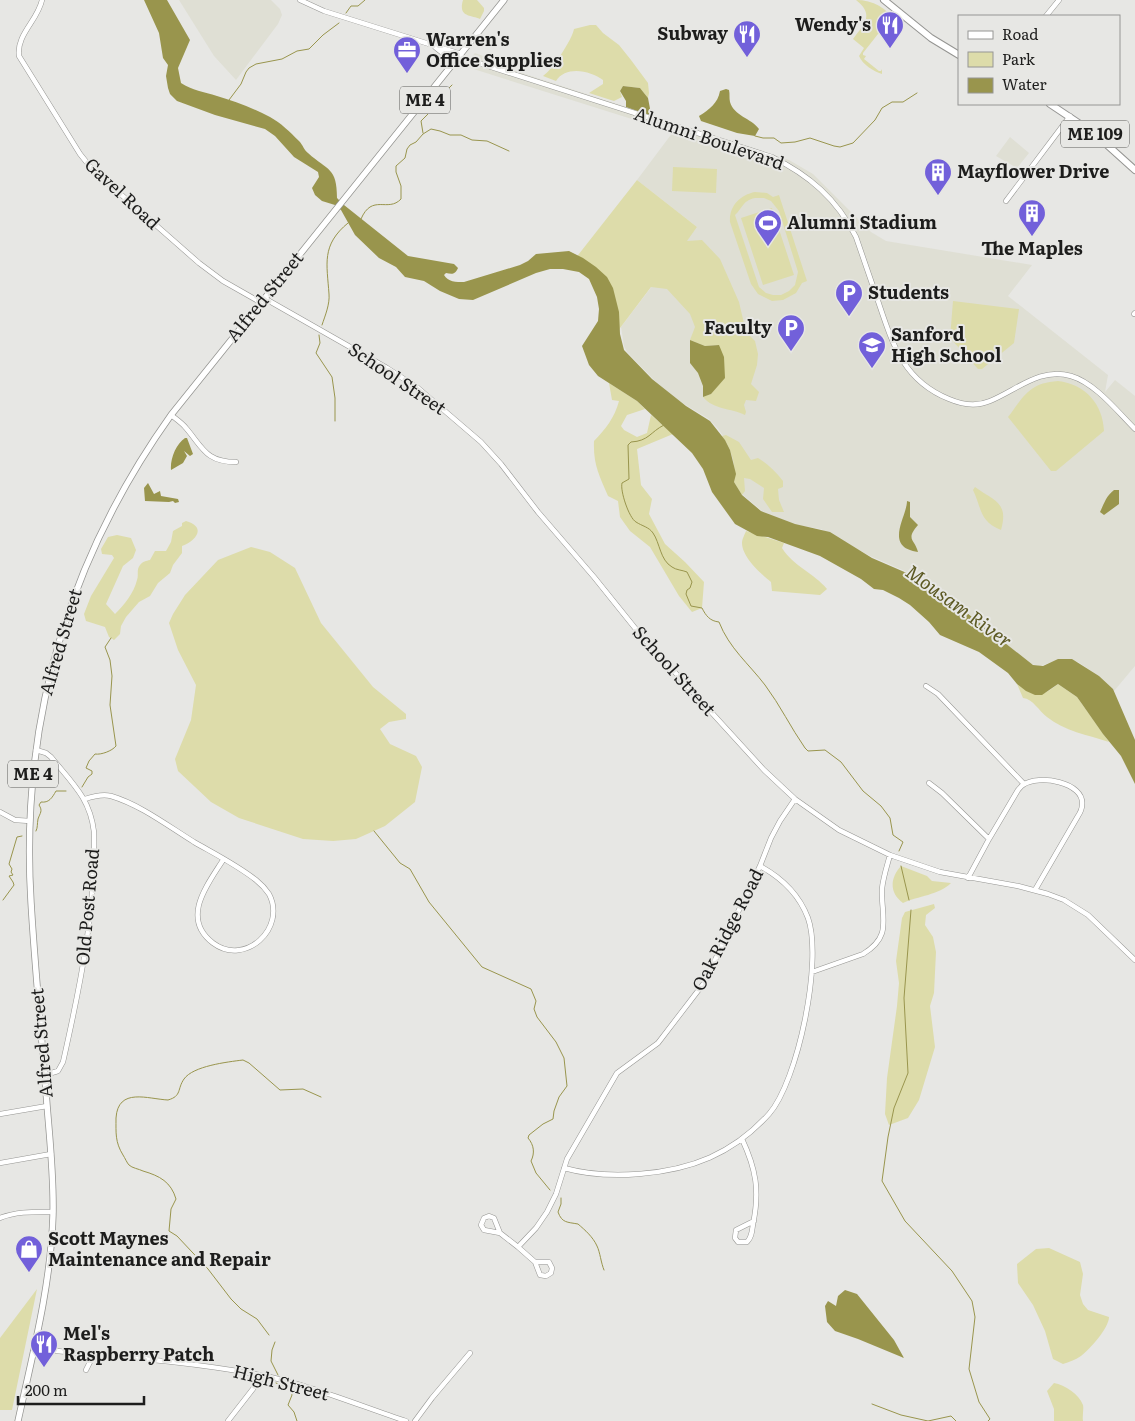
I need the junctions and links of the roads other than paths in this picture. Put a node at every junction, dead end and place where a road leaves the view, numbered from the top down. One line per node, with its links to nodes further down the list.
1 (42, 0): 15 (street, Gavel Road)
2 (300, 0): 7 (street, Alumni Boulevard)
3 (504, 0): 9 (main road, Alfred Street / ME 4)
4 (884, 0): 8 (highway)
5 (1059, 0): 6 (street)
6 (1047, 15)
7 (435, 47): 9 (street, Alumni Boulevard); 10 (street)
8 (958, 54)
9 (461, 56): 10 (main road, Alfred Street / ME 4); 17 (street, Alumni Boulevard)
10 (455, 63): 15 (main road, Alfred Street / ME 4)
11 (1052, 105): 12 (highway, ME 109)
12 (1070, 116): 13 (highway, ME 109); 14 (street)
13 (1135, 170)
14 (1006, 202)
15 (262, 300): 16 (main road, Alfred Street / ME 4); 24 (street, School Street)
16 (171, 415): 18 (street); 20 (main road, Alfred Street / ME 4)
17 (1135, 429)
18 (236, 462)
19 (926, 686): 22 (street)
20 (36, 750): 23 (street, Old Post Road); 26 (main road, Alfred Street / ME 4)
21 (929, 783): 27 (street)
22 (1024, 784): 27 (street); 32 (street)
23 (85, 799): 29 (street); 35 (street, Old Post Road)
24 (795, 799): 28 (street, School Street); 30 (street, Oak Ridge Road)
25 (0, 812): 26 (street)
26 (30, 821): 35 (main road, Alfred Street / ME 4)
27 (988, 839): 31 (street)
28 (890, 855): 31 (street, School Street); 34 (street)
29 (223, 860): 29 (street)
30 (760, 866): 34 (street); 41 (street, Oak Ridge Road)
31 (968, 878): 32 (street, School Street)
32 (1035, 890): 33 (street, School Street)
33 (1135, 960)
34 (812, 972): 38 (street)
35 (45, 1075): 36 (main road, Alfred Street / ME 4)
36 (47, 1106): 37 (street); 39 (main road, Alfred Street / ME 4)
37 (0, 1114)
38 (742, 1139): 41 (street); 44 (street)
39 (51, 1154): 40 (street); 42 (main road, Alfred Street / ME 4)
40 (0, 1163)
41 (564, 1168): 46 (street, Oak Ridge Road)
42 (53, 1212): 43 (street); 48 (main road, Alfred Street / ME 4)
43 (0, 1218)
44 (754, 1221): 44 (street)
45 (500, 1233): 45 (street); 46 (street)
46 (518, 1247): 47 (street)
47 (535, 1262)
48 (33, 1349): 50 (street, High Street); 53 (main road, Alfred Street / ME 4)
49 (470, 1353): 56 (street)
50 (92, 1354): 51 (street); 52 (street, High Street)
51 (86, 1370)
52 (262, 1376): 54 (street); 55 (street, High Street)
53 (18, 1421)
54 (228, 1421)
55 (406, 1421)
56 (414, 1421)

